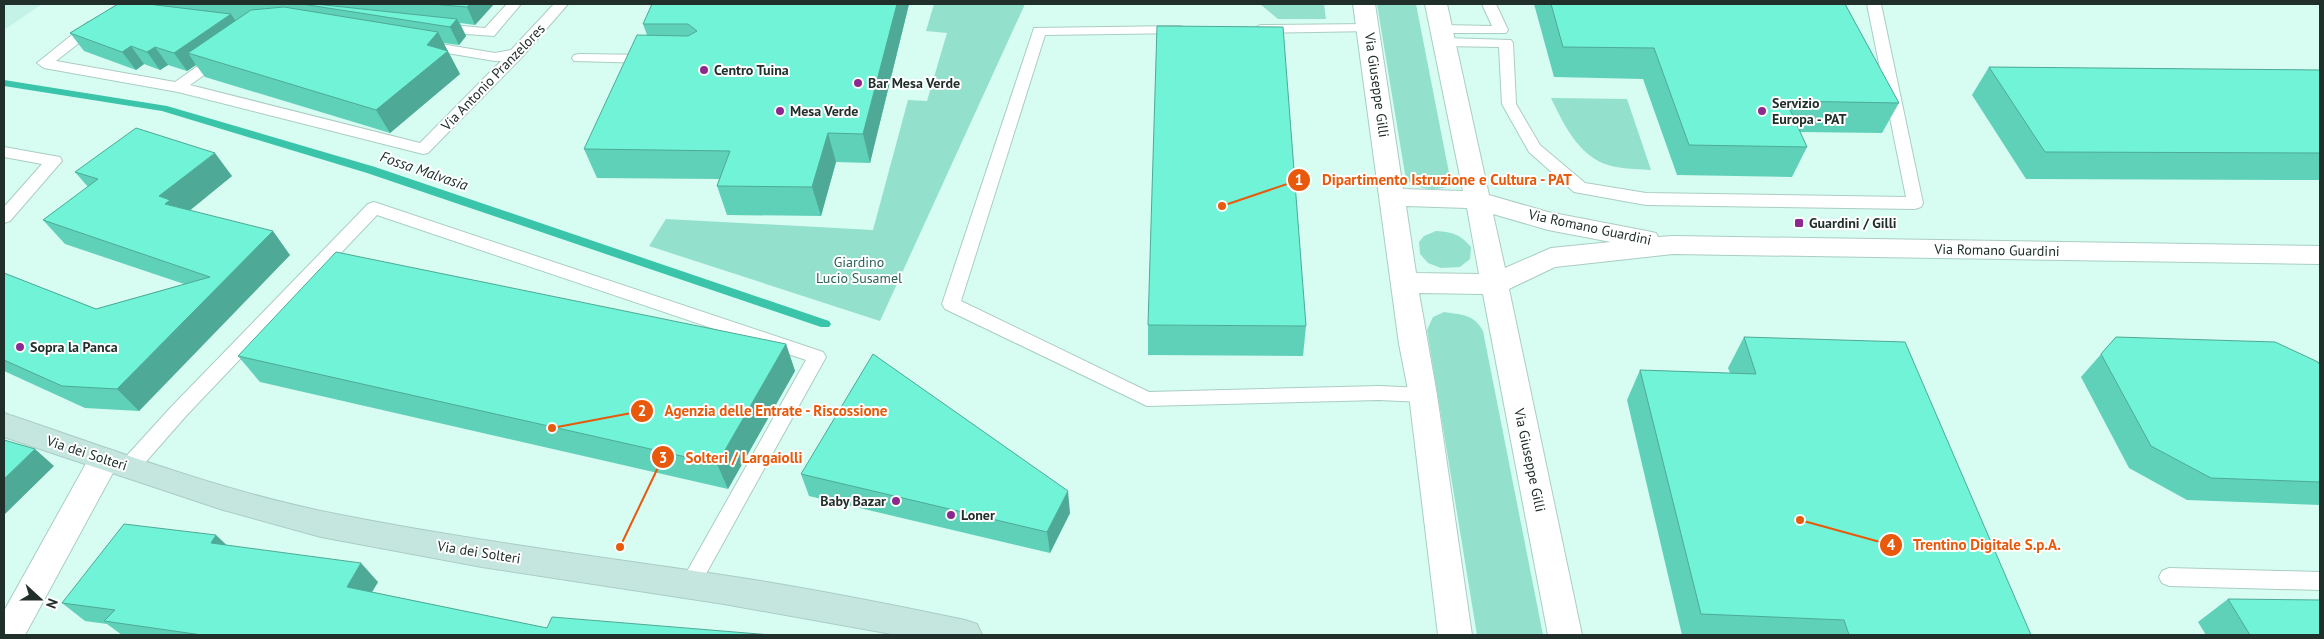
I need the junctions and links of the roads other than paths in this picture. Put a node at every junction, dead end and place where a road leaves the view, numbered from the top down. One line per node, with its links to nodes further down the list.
1 (514, 4): 8 (lane)
2 (561, 4): 15 (lane, Via Antonio Pranzelores)
3 (1364, 4): 9 (street, Via Giuseppe Gilli)
4 (1436, 4): 12 (street, Via Giuseppe Gilli)
5 (1489, 4): 12 (lane)
6 (1874, 4): 12 (lane)
7 (106, 15): 18 (lane)
8 (421, 26)
9 (1368, 28): 11 (lane); 20 (street, Via Giuseppe Gilli)
10 (1197, 29): 27 (lane)
11 (1245, 29)
12 (1443, 35): 21 (street, Via Giuseppe Gilli)
13 (406, 42): 15 (lane)
14 (231, 50): 18 (lane)
15 (516, 54): 18 (lane, Via Antonio Pranzelores)
16 (579, 58): 17 (lane)
17 (664, 59)
18 (178, 87)
19 (4, 152): 22 (lane)
20 (1393, 196): 21 (street); 25 (street, Via Giuseppe Gilli)
21 (1478, 200): 23 (street, Via Romano Guardini); 26 (street, Via Giuseppe Gilli)
22 (4, 217)
23 (1673, 245): 24 (street, Via Romano Guardini); 26 (street, Via Romano Guardini)
24 (2320, 255)
25 (1406, 283): 26 (street); 27 (street, Via Giuseppe Gilli)
26 (1495, 284): 36 (street, Via Giuseppe Gilli)
27 (1423, 395): 35 (street, Via Giuseppe Gilli)
28 (4, 425): 29 (street, Via dei Solteri)
29 (116, 463): 32 (street, Via dei Solteri); 32 (lane); 33 (street)
30 (2169, 577): 31 (lane)
31 (2320, 581)
32 (690, 584): 34 (street, Via dei Solteri)
33 (8, 635)
34 (965, 635)
35 (1455, 635)
36 (1565, 635)

